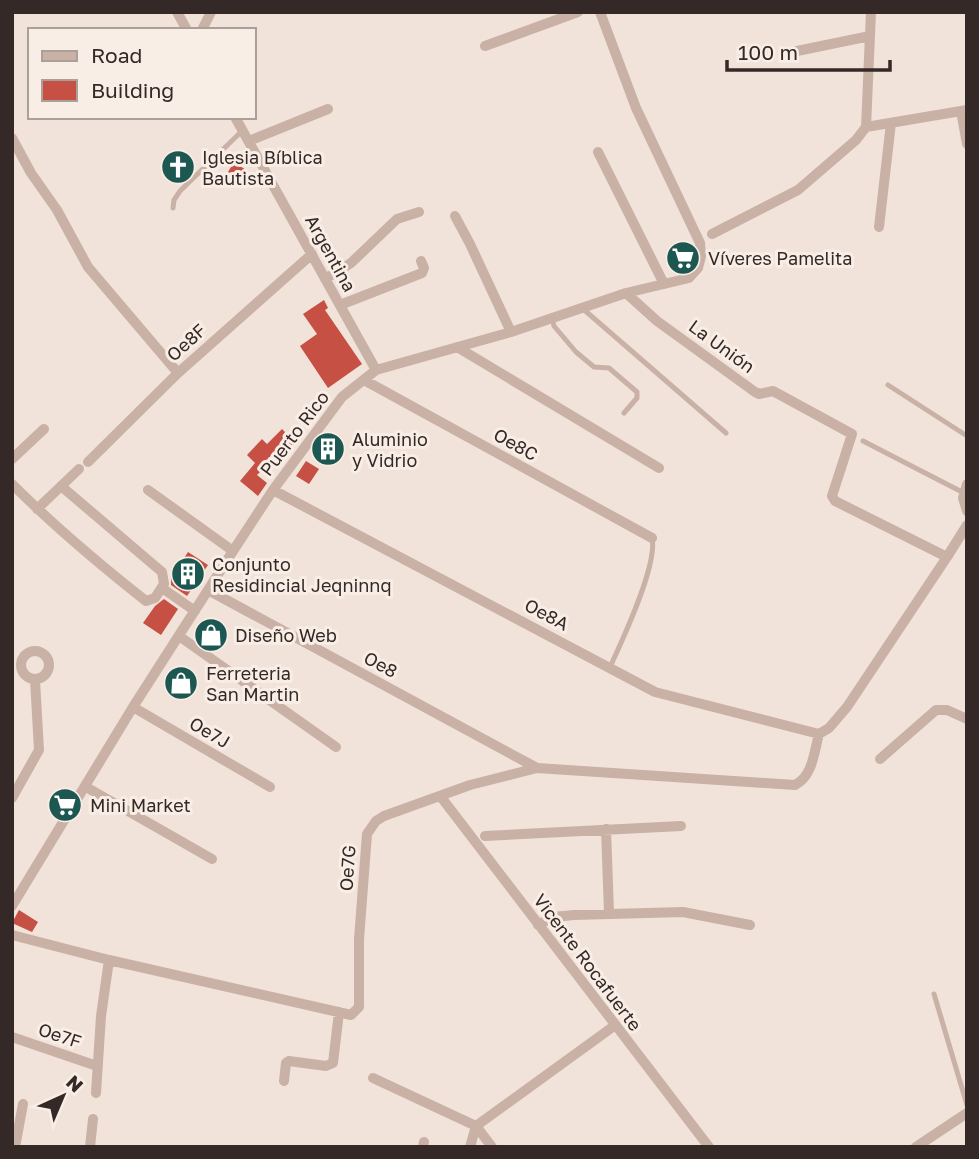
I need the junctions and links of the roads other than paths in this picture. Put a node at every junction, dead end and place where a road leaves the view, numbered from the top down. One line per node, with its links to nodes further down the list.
1 (177, 12): 6 (street)
2 (211, 12): 7 (street)
3 (578, 12): 9 (street)
4 (600, 12): 29 (street, Puerto Rico)
5 (871, 12): 8 (street)
6 (186, 28)
7 (203, 28)
8 (870, 36): 10 (street); 15 (street)
9 (485, 46)
10 (797, 51)
11 (328, 108): 18 (street)
12 (964, 111): 14 (street); 19 (street)
13 (237, 119): 16 (street, Argentina)
14 (891, 123): 15 (street); 24 (street)
15 (866, 127): 25 (street)
16 (243, 131): 18 (street, Argentina); 21 (lane)
17 (12, 138): 37 (street)
18 (249, 141): 26 (street, Argentina)
19 (967, 145)
20 (598, 152): 29 (street)
21 (173, 208)
22 (419, 212): 28 (street)
23 (454, 216): 34 (street)
24 (879, 227)
25 (712, 234)
26 (312, 254): 28 (street, Argentina); 37 (street, Oe8F)
27 (421, 261): 31 (street)
28 (325, 279): 31 (street, Argentina)
29 (664, 284): 30 (street, Puerto Rico)
30 (626, 293): 32 (street, Puerto Rico); 57 (street, La Unión)
31 (340, 305): 36 (street, Argentina)
32 (582, 308): 33 (street, Puerto Rico); 42 (lane)
33 (552, 318): 34 (street, Puerto Rico); 40 (lane)
34 (511, 332): 35 (street, Puerto Rico)
35 (457, 347): 36 (street, Puerto Rico); 46 (street)
36 (376, 370): 38 (street, Puerto Rico)
37 (178, 373): 48 (street, Oe8F)
38 (363, 380): 51 (street, Puerto Rico); 55 (street, Oe8C)
39 (888, 385): 43 (lane)
40 (624, 413)
41 (44, 429): 45 (street)
42 (726, 433)
43 (967, 436)
44 (863, 440): 49 (lane)
45 (12, 459)
46 (659, 468)
47 (12, 484): 52 (street)
48 (61, 486): 52 (street, Oe8F); 58 (street)
49 (965, 488): 53 (street)
50 (148, 490): 56 (street)
51 (273, 490): 56 (street, Puerto Rico); 63 (street, Oe8A)
52 (37, 509): 58 (street)
53 (967, 510)
54 (967, 525): 57 (street)
55 (652, 538): 63 (lane)
56 (233, 551): 59 (street, Puerto Rico)
57 (947, 557): 68 (street)
58 (162, 589): 60 (street)
59 (208, 590): 60 (street, Puerto Rico); 71 (street, Oe8)
60 (195, 611): 61 (street, Puerto Rico)
61 (179, 636): 66 (street, Puerto Rico); 69 (street)
62 (18, 657): 64 (street); 65 (street)
63 (610, 667): 68 (street, Oe8A)
64 (18, 674): 65 (street)
65 (35, 680): 74 (street)
66 (133, 707): 72 (street, Puerto Rico); 73 (street, Oe7J)
67 (967, 719): 70 (street)
68 (819, 734): 71 (street, Oe7G)
69 (336, 747)
70 (880, 759)
71 (537, 768): 75 (street, Oe7G)
72 (86, 787): 79 (street); 80 (street, Puerto Rico)
73 (270, 788)
74 (12, 797)
75 (441, 797): 82 (street, Vicente Rocafuerte); 87 (street, Oe7G)
76 (681, 826): 77 (street)
77 (606, 829): 78 (street); 81 (street)
78 (485, 836)
79 (212, 859)
80 (12, 906)
81 (609, 913): 82 (street); 83 (street)
82 (537, 925): 88 (street, Vicente Rocafuerte)
83 (750, 925)
84 (12, 935): 85 (street)
85 (109, 960): 87 (street); 90 (street)
86 (934, 994): 95 (lane)
87 (340, 1012): 92 (street)
88 (614, 1026): 98 (street); 103 (street, Vicente Rocafuerte)
89 (12, 1037): 90 (street, Oe7F)
90 (97, 1066): 93 (street)
91 (373, 1078): 98 (street)
92 (284, 1081)
93 (96, 1093)
94 (23, 1104): 99 (street)
95 (967, 1105)
96 (967, 1113): 104 (street)
97 (93, 1119): 100 (street)
98 (476, 1126): 101 (street); 102 (street)
99 (15, 1147)
100 (90, 1147)
101 (470, 1147)
102 (492, 1147)
103 (709, 1147)
104 (916, 1147)

